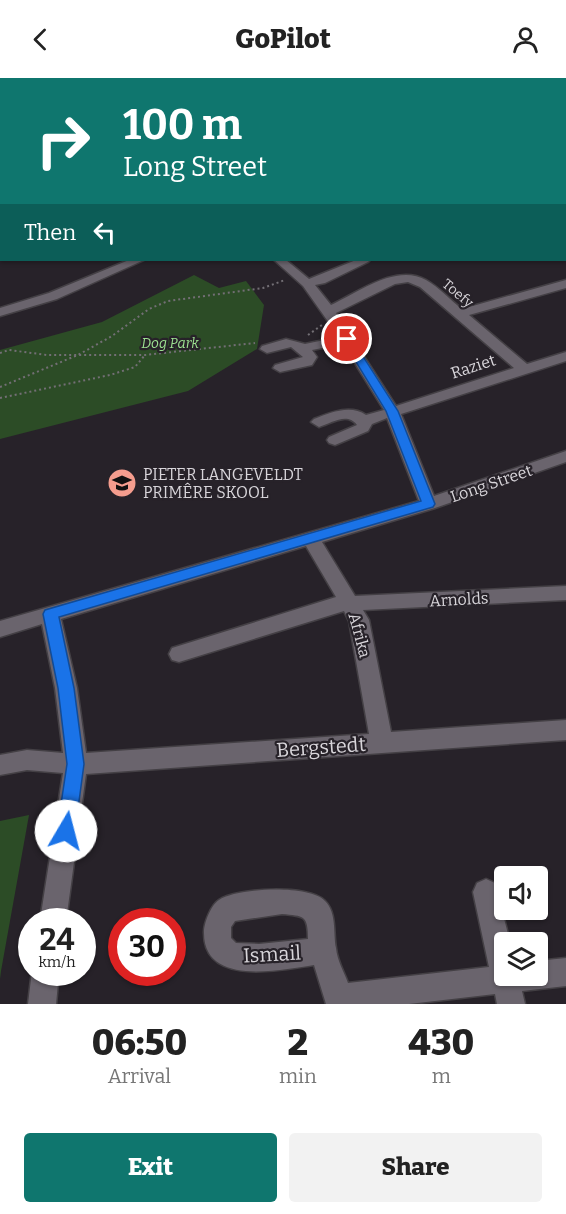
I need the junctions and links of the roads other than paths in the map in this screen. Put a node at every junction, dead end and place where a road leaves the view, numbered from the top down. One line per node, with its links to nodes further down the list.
1 (136, 261): 6 (street)
2 (281, 261): 4 (street)
3 (362, 261): 4 (street)
4 (302, 279): 8 (street)
5 (566, 284): 7 (street)
6 (0, 312)
7 (459, 314): 8 (street, Toefy); 14 (street, Toefy)
8 (332, 315): 9 (street)
9 (347, 339): 10 (street); 15 (street)
10 (305, 343): 11 (street); 13 (street)
11 (263, 346)
12 (566, 356): 14 (street, Raziet)
13 (280, 368)
14 (524, 369): 15 (street, Raziet)
15 (392, 411): 16 (street, Raziet); 20 (street)
16 (364, 421): 17 (street); 18 (street)
17 (319, 422)
18 (335, 440)
19 (566, 456): 20 (street, Long Street)
20 (429, 504): 21 (street, Long Street)
21 (311, 538): 23 (street, Afrika); 24 (street, Long Street)
22 (566, 593): 23 (street, Arnolds)
23 (352, 604): 26 (street, Arnolds); 28 (street, Afrika)
24 (50, 614): 25 (street, Long Street); 29 (street)
25 (0, 629)
26 (179, 654)
27 (566, 730): 28 (street, Bergstedt)
28 (382, 742): 29 (street, Bergstedt)
29 (76, 764): 30 (street, Bergstedt); 32 (street)
30 (0, 765)
31 (486, 892): 33 (street)
32 (55, 908)
33 (495, 932)
34 (322, 950): 39 (street, Ismail)
35 (566, 972): 36 (street)
36 (548, 975)
37 (494, 984): 39 (street)
38 (44, 986): 40 (street)
39 (339, 1001)
40 (42, 1004)

